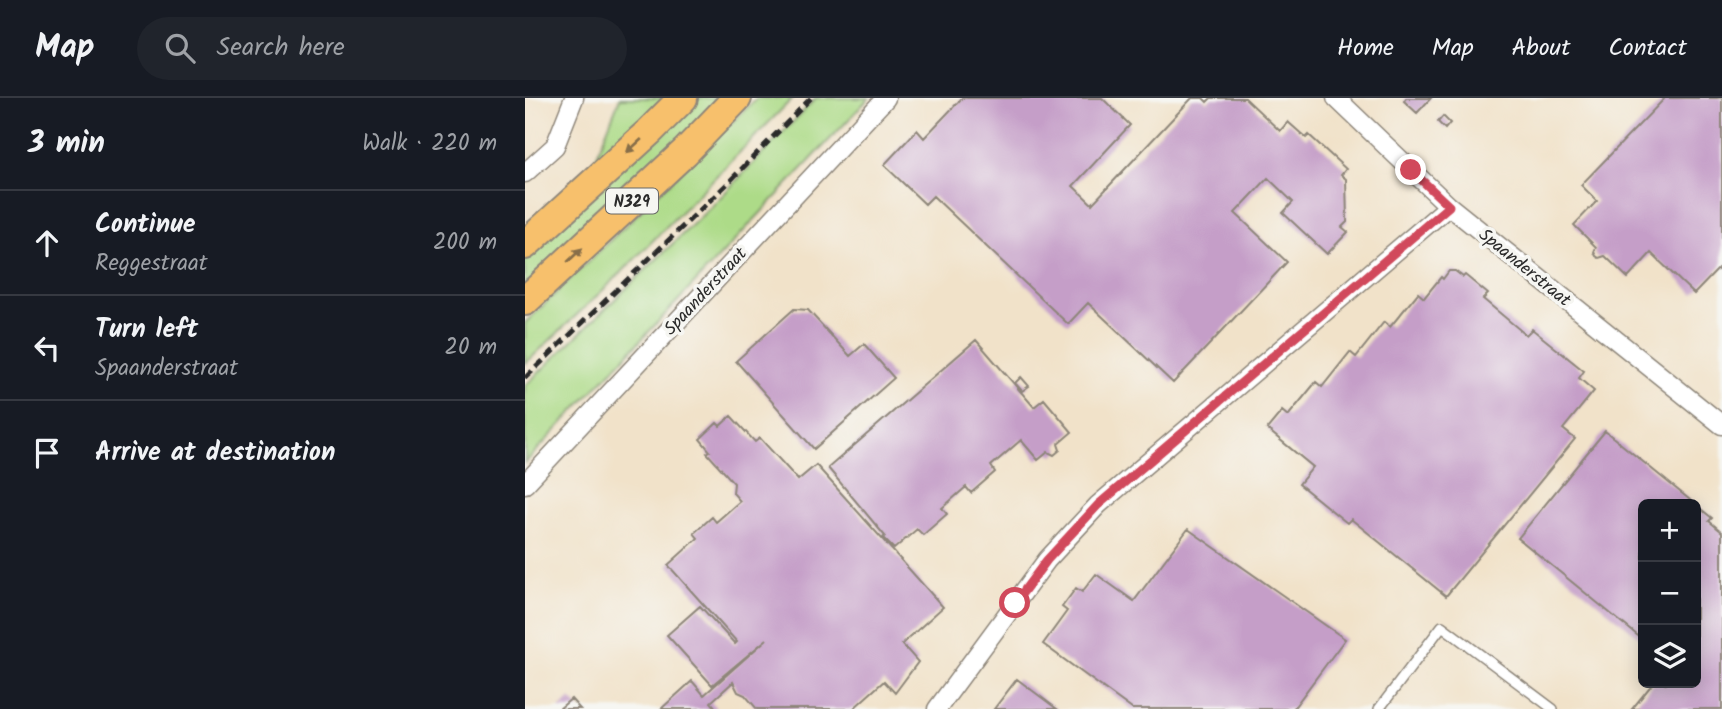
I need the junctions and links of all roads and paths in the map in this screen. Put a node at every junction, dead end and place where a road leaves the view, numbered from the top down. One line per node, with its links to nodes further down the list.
1 (574, 98): 6 (street)
2 (683, 98): 8 (main road, N329, one-way to 8)
3 (737, 98): 9 (main road, N329, one-way to 3)
4 (886, 98): 11 (street, Spaanderstraat)
5 (1336, 98): 7 (street, Spaanderstraat)
6 (525, 173)
7 (1449, 206): 10 (street, Spaanderstraat); 12 (street)
8 (525, 245)
9 (525, 302)
10 (1722, 425)
11 (525, 484)
12 (937, 709)
13 (1378, 709): 14 (lane)
14 (1553, 709)

